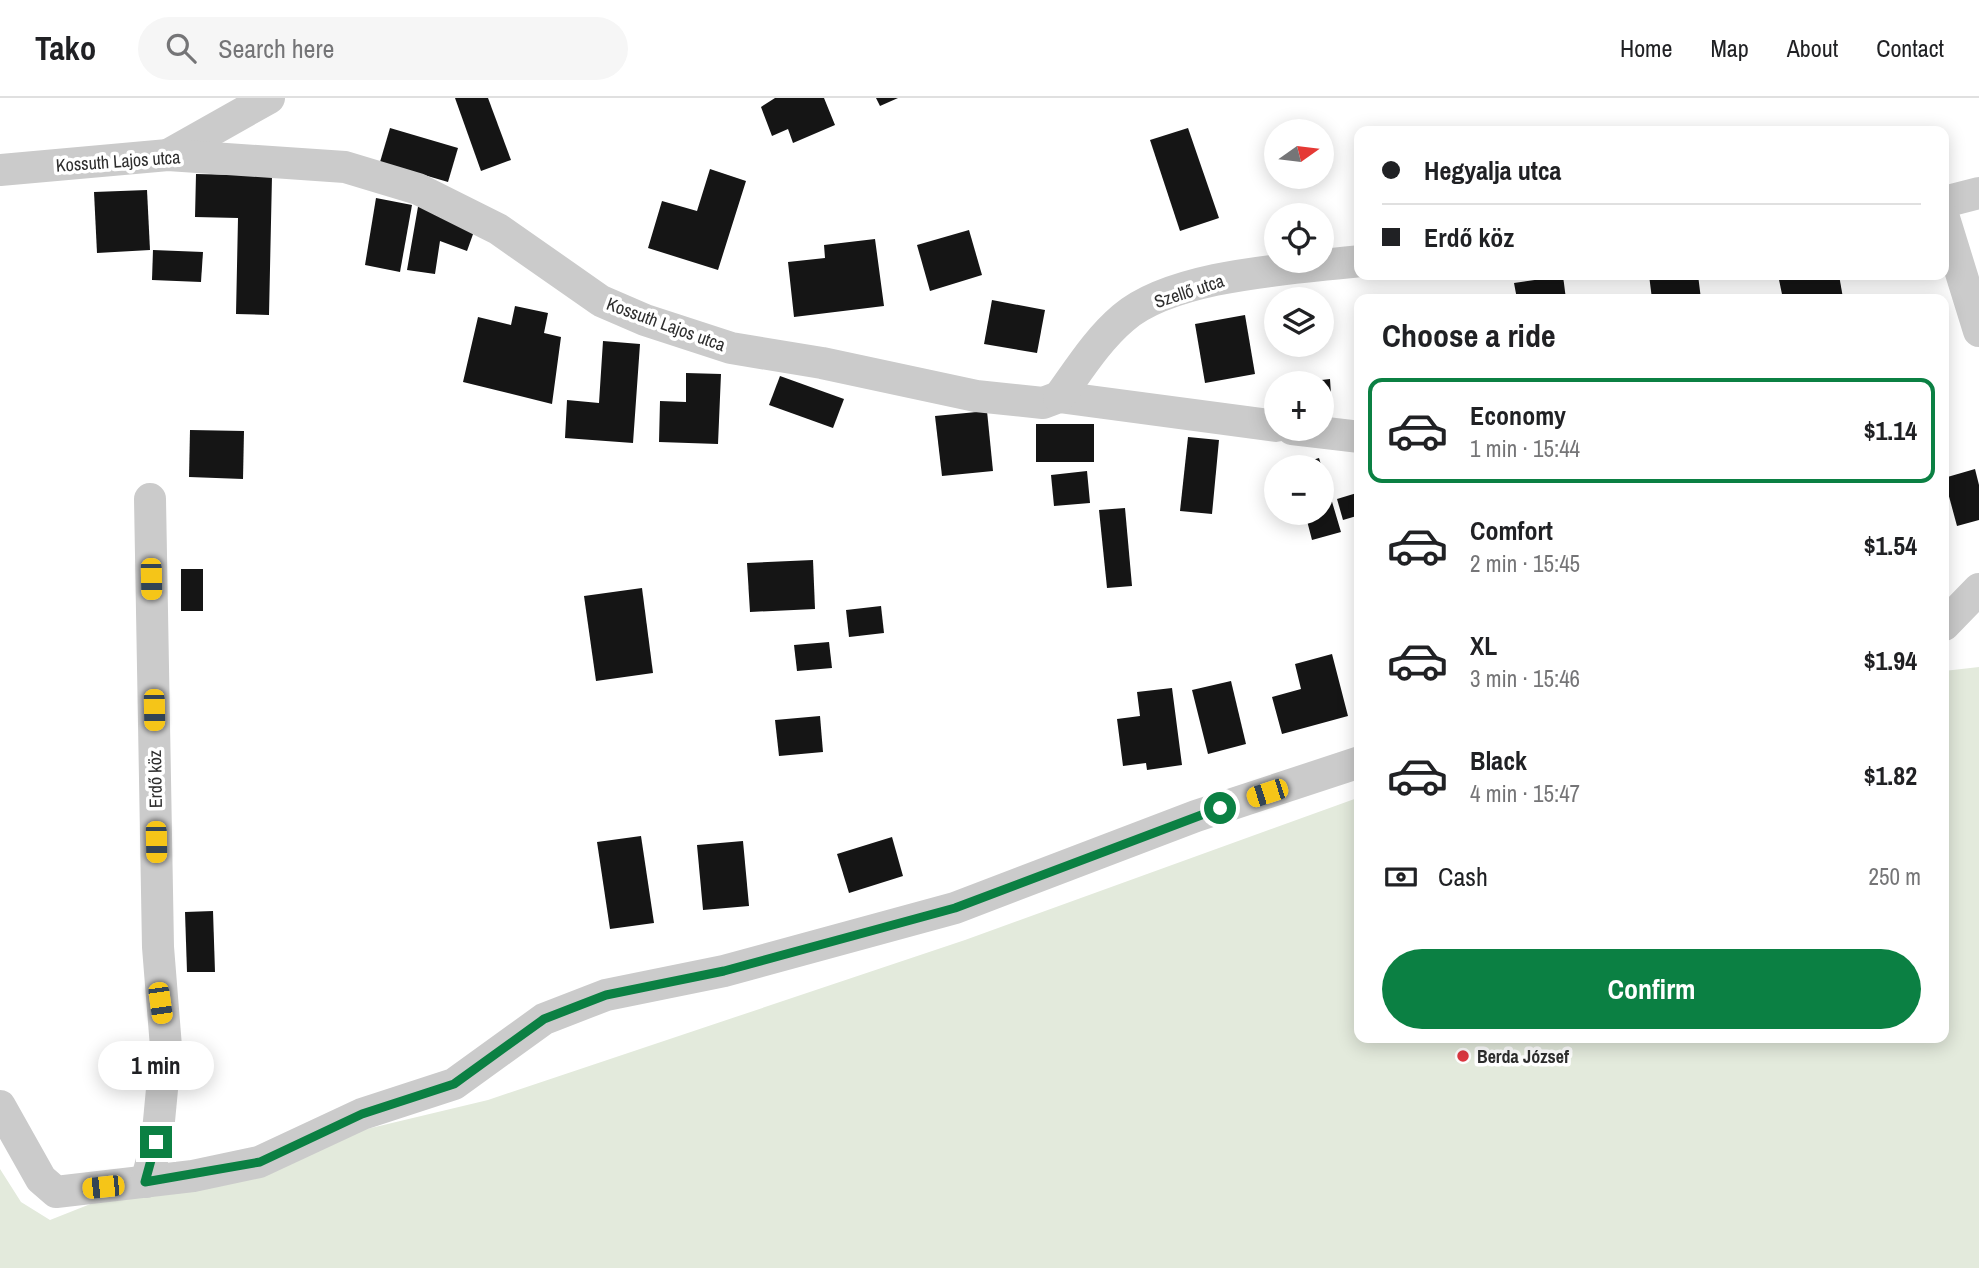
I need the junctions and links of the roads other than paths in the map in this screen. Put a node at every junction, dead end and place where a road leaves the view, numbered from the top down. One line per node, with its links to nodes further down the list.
1 (269, 98): 2 (street)
2 (168, 155): 3 (street, Kossuth Lajos utca); 9 (street, Kossuth Lajos utca)
3 (0, 170)
4 (1979, 193): 5 (street)
5 (1949, 201)
6 (1949, 234): 8 (street)
7 (1354, 262): 9 (street, Szellő utca)
8 (1979, 331)
9 (1059, 397): 10 (street, Kossuth Lajos utca)
10 (1264, 424)
11 (1334, 434): 12 (street)
12 (1354, 436)
13 (150, 499): 20 (street, Erdő köz)
14 (1979, 589): 15 (street)
15 (1949, 622)
16 (1979, 626): 17 (street)
17 (1949, 627)
18 (1354, 764): 20 (street)
19 (0, 1106): 20 (street)
20 (145, 1182)

